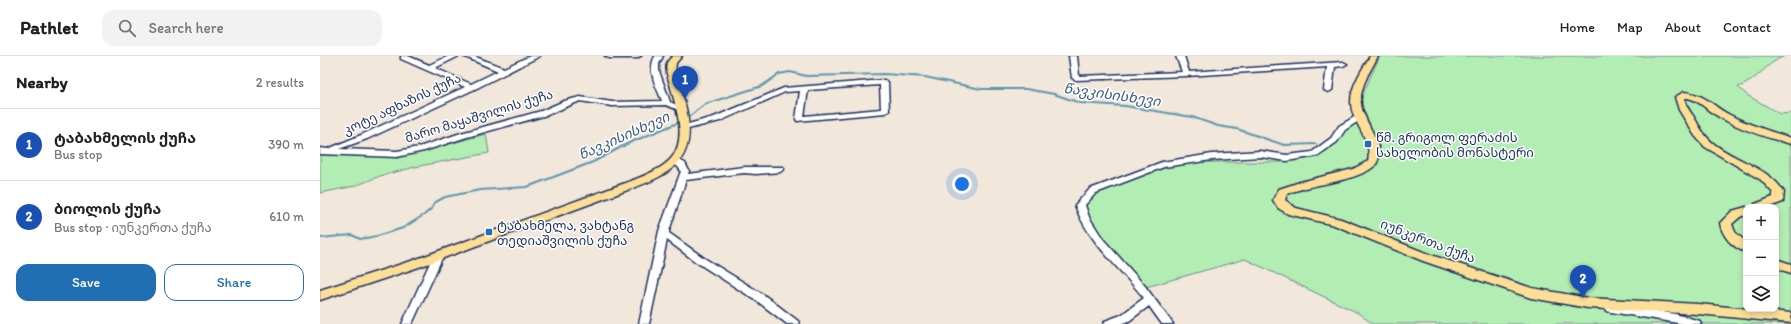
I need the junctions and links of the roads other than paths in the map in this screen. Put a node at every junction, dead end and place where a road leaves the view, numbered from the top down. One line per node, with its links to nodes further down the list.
1 (455, 56): 14 (street)
2 (467, 56): 15 (street)
3 (536, 56): 15 (street, კოტე აფხაზის ქუჩა)
4 (610, 56): 5 (street)
5 (637, 56)
6 (659, 56): 20 (street)
7 (678, 56): 22 (main road)
8 (1073, 56): 16 (street)
9 (1180, 56): 16 (street)
10 (1374, 56): 21 (main road, იუნკერთა ქუჩა)
11 (404, 57): 14 (street)
12 (1343, 64): 13 (street)
13 (1331, 66): 16 (street); 19 (street)
14 (428, 68): 17 (street)
15 (504, 71): 17 (street, კოტე აფხაზის ქუჩა)
16 (1186, 74)
17 (472, 87): 24 (street, კოტე აფხაზის ქუჩა)
18 (804, 88): 18 (street); 22 (street)
19 (1328, 90)
20 (667, 103): 22 (street); 24 (street, მარო მაყაშვილის ქუჩა)
21 (1359, 118): 36 (street); 37 (main road, იუნკერთა ქუჩა)
22 (683, 119): 25 (main road)
23 (1791, 141): 28 (main road)
24 (320, 151)
25 (675, 161): 27 (street); 32 (main road)
26 (780, 169): 27 (street)
27 (682, 178): 30 (street)
28 (1767, 204)
29 (1743, 212): 31 (main road)
30 (664, 231): 40 (street); 41 (street)
31 (1743, 246)
32 (438, 256): 35 (main road); 39 (street)
33 (1779, 264): 34 (main road)
34 (1791, 269)
35 (320, 295)
36 (1150, 299): 42 (street); 43 (street)
37 (1588, 303): 38 (main road, იუნკერთა ქუჩა); 44 (street)
38 (1791, 318)
39 (407, 324)
40 (644, 324)
41 (794, 324)
42 (1109, 324)
43 (1168, 324)
44 (1696, 324)

